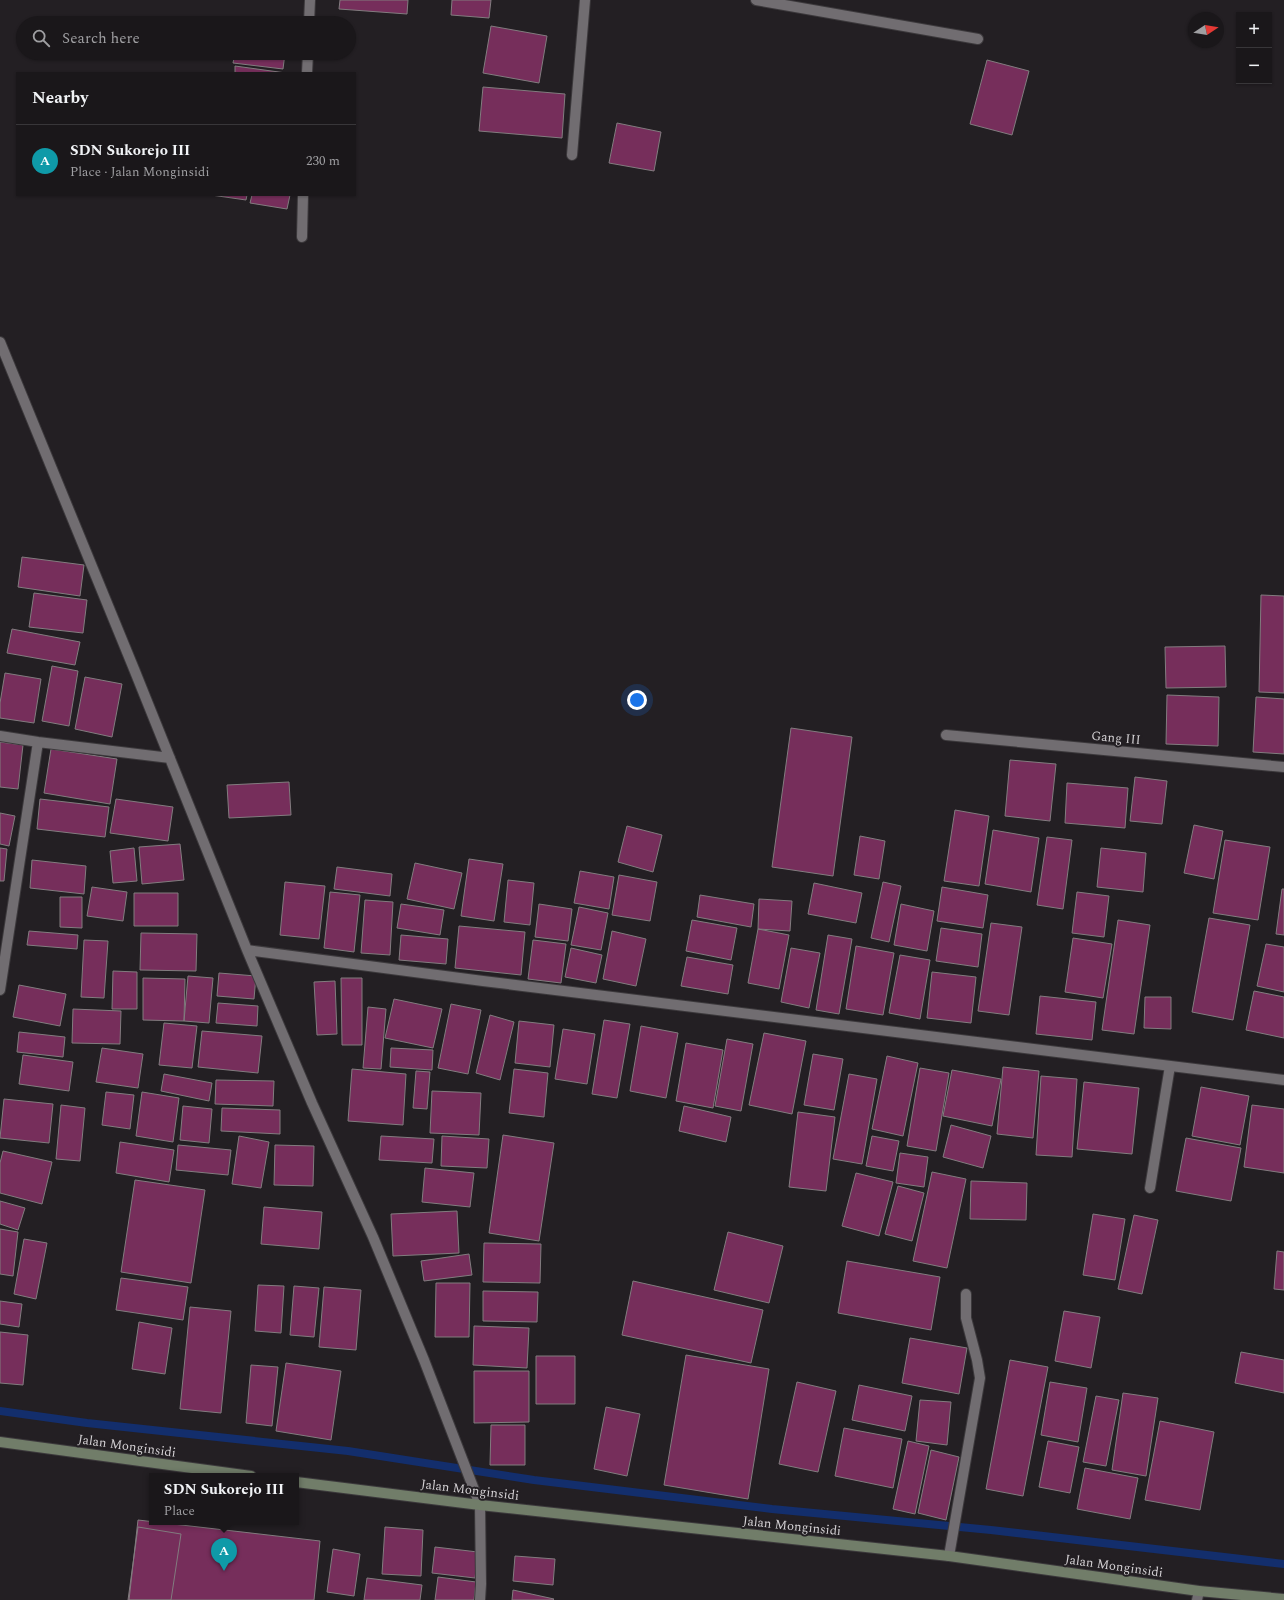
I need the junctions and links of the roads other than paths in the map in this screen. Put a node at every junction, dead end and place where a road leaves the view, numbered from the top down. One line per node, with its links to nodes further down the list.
1 (310, 0): 5 (street)
2 (585, 0): 9 (street)
3 (756, 0): 4 (street)
4 (802, 4): 6 (street)
5 (309, 16)
6 (978, 39)
7 (308, 60): 8 (street)
8 (307, 72)
9 (572, 155)
10 (303, 196): 11 (street)
11 (302, 237)
12 (0, 342): 16 (street)
13 (946, 735): 17 (street, Gang III)
14 (0, 736): 15 (street)
15 (38, 742): 16 (street); 19 (street)
16 (170, 758): 18 (street)
17 (1284, 767)
18 (247, 950): 20 (street); 27 (street)
19 (0, 990)
20 (1170, 1066): 21 (street); 22 (street)
21 (1284, 1080)
22 (1150, 1188)
23 (966, 1294): 28 (street)
24 (0, 1442): 25 (main road, Jalan Monginsidi)
25 (229, 1473)
26 (299, 1482): 27 (main road, Jalan Monginsidi)
27 (480, 1505): 28 (main road, Jalan Monginsidi); 31 (street)
28 (949, 1556): 29 (main road, Jalan Monginsidi)
29 (1198, 1595): 30 (main road, Jalan Monginsidi)
30 (1284, 1599)
31 (481, 1600)

